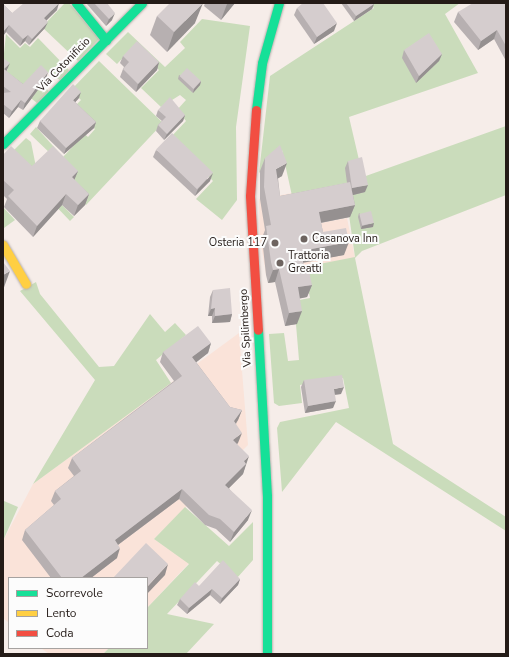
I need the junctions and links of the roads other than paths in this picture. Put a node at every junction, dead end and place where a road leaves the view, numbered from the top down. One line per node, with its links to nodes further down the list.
1 (76, 3): 4 (main road)
2 (142, 3): 4 (main road, Via Cotonificio)
3 (279, 3): 8 (main road, Via Spilimbergo)
4 (106, 40): 5 (main road, Via Cotonificio)
5 (3, 144)
6 (3, 245): 7 (main road)
7 (26, 284)
8 (267, 654)

